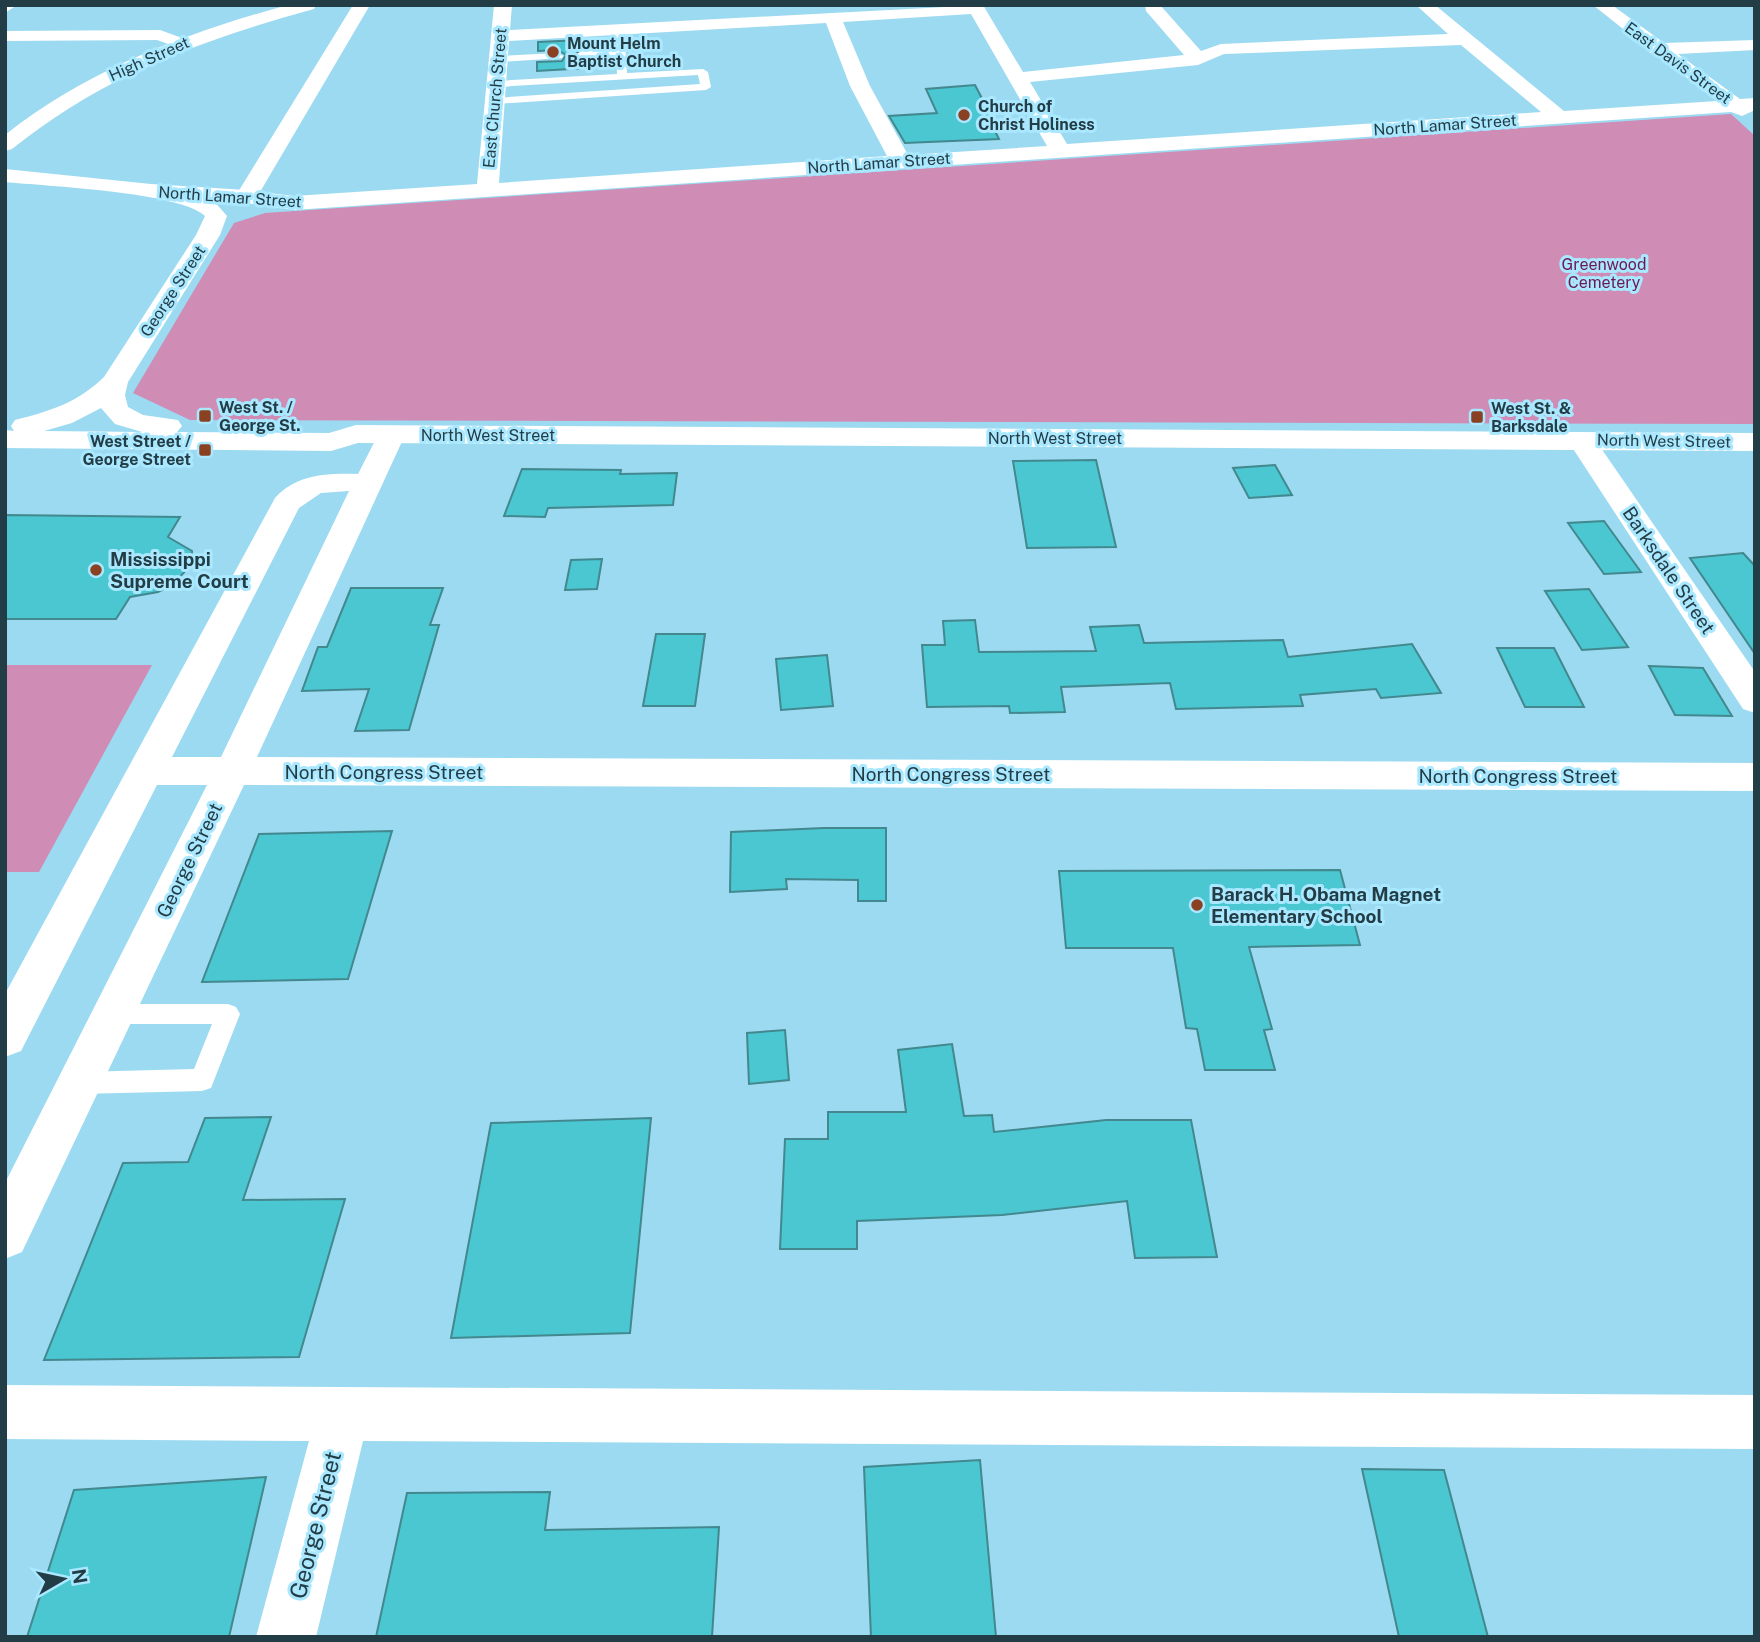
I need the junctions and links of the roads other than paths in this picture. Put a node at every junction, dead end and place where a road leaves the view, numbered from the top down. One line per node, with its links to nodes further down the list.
1 (307, 5): 13 (street, High Street)
2 (362, 5): 33 (street)
3 (503, 5): 11 (street, East Church Street)
4 (1424, 5): 12 (street)
5 (1601, 5): 15 (street, East Davis Street)
6 (975, 7): 8 (street); 22 (street)
7 (1152, 7): 20 (street)
8 (832, 17): 9 (street); 29 (street)
9 (618, 29): 11 (street); 16 (lane)
10 (5, 36): 13 (street)
11 (500, 36): 19 (street, East Church Street)
12 (1464, 39): 20 (street); 25 (street)
13 (179, 43): 27 (street, High Street)
14 (1755, 45): 15 (street)
15 (1656, 49): 24 (street, East Davis Street)
16 (620, 52): 17 (lane); 21 (lane)
17 (582, 54)
18 (558, 56): 19 (lane)
19 (498, 59): 23 (street, East Church Street)
20 (1198, 60): 22 (street)
21 (622, 76): 23 (lane); 23 (lane)
22 (1017, 78): 28 (street)
23 (495, 93): 31 (street, East Church Street)
24 (1746, 105): 25 (street, North Lamar Street); 26 (street, East Davis Street)
25 (1559, 117): 28 (street, North Lamar Street)
26 (1755, 122)
27 (5, 145)
28 (1061, 151): 29 (street, North Lamar Street)
29 (901, 162): 31 (street, North Lamar Street)
30 (5, 175): 32 (street, North Lamar Street)
31 (487, 190): 33 (street, North Lamar Street)
32 (150, 191): 33 (street, North Lamar Street); 34 (street)
33 (256, 199): 34 (street)
34 (208, 235): 35 (street, George Street)
35 (114, 382): 36 (street, George Street); 37 (street, North West Street)
36 (5, 426)
37 (374, 434): 38 (street, North West Street); 39 (street, North West Street); 41 (street, George Street)
38 (5, 439)
39 (1583, 440): 40 (street, North West Street); 42 (street, Barksdale Street)
40 (1755, 442)
41 (369, 483): 43 (street); 44 (street, George Street)
42 (1755, 700)
43 (148, 771): 44 (street, North Congress Street); 47 (street)
44 (232, 772): 45 (street, North Congress Street); 46 (street, George Street)
45 (1755, 777)
46 (114, 1014): 48 (street, George Street); 48 (lane)
47 (5, 1037)
48 (80, 1083): 49 (street, George Street)
49 (5, 1235)
50 (5, 1412): 51 (street)
51 (343, 1414): 52 (street); 53 (street, George Street)
52 (1755, 1422)
53 (286, 1637)

